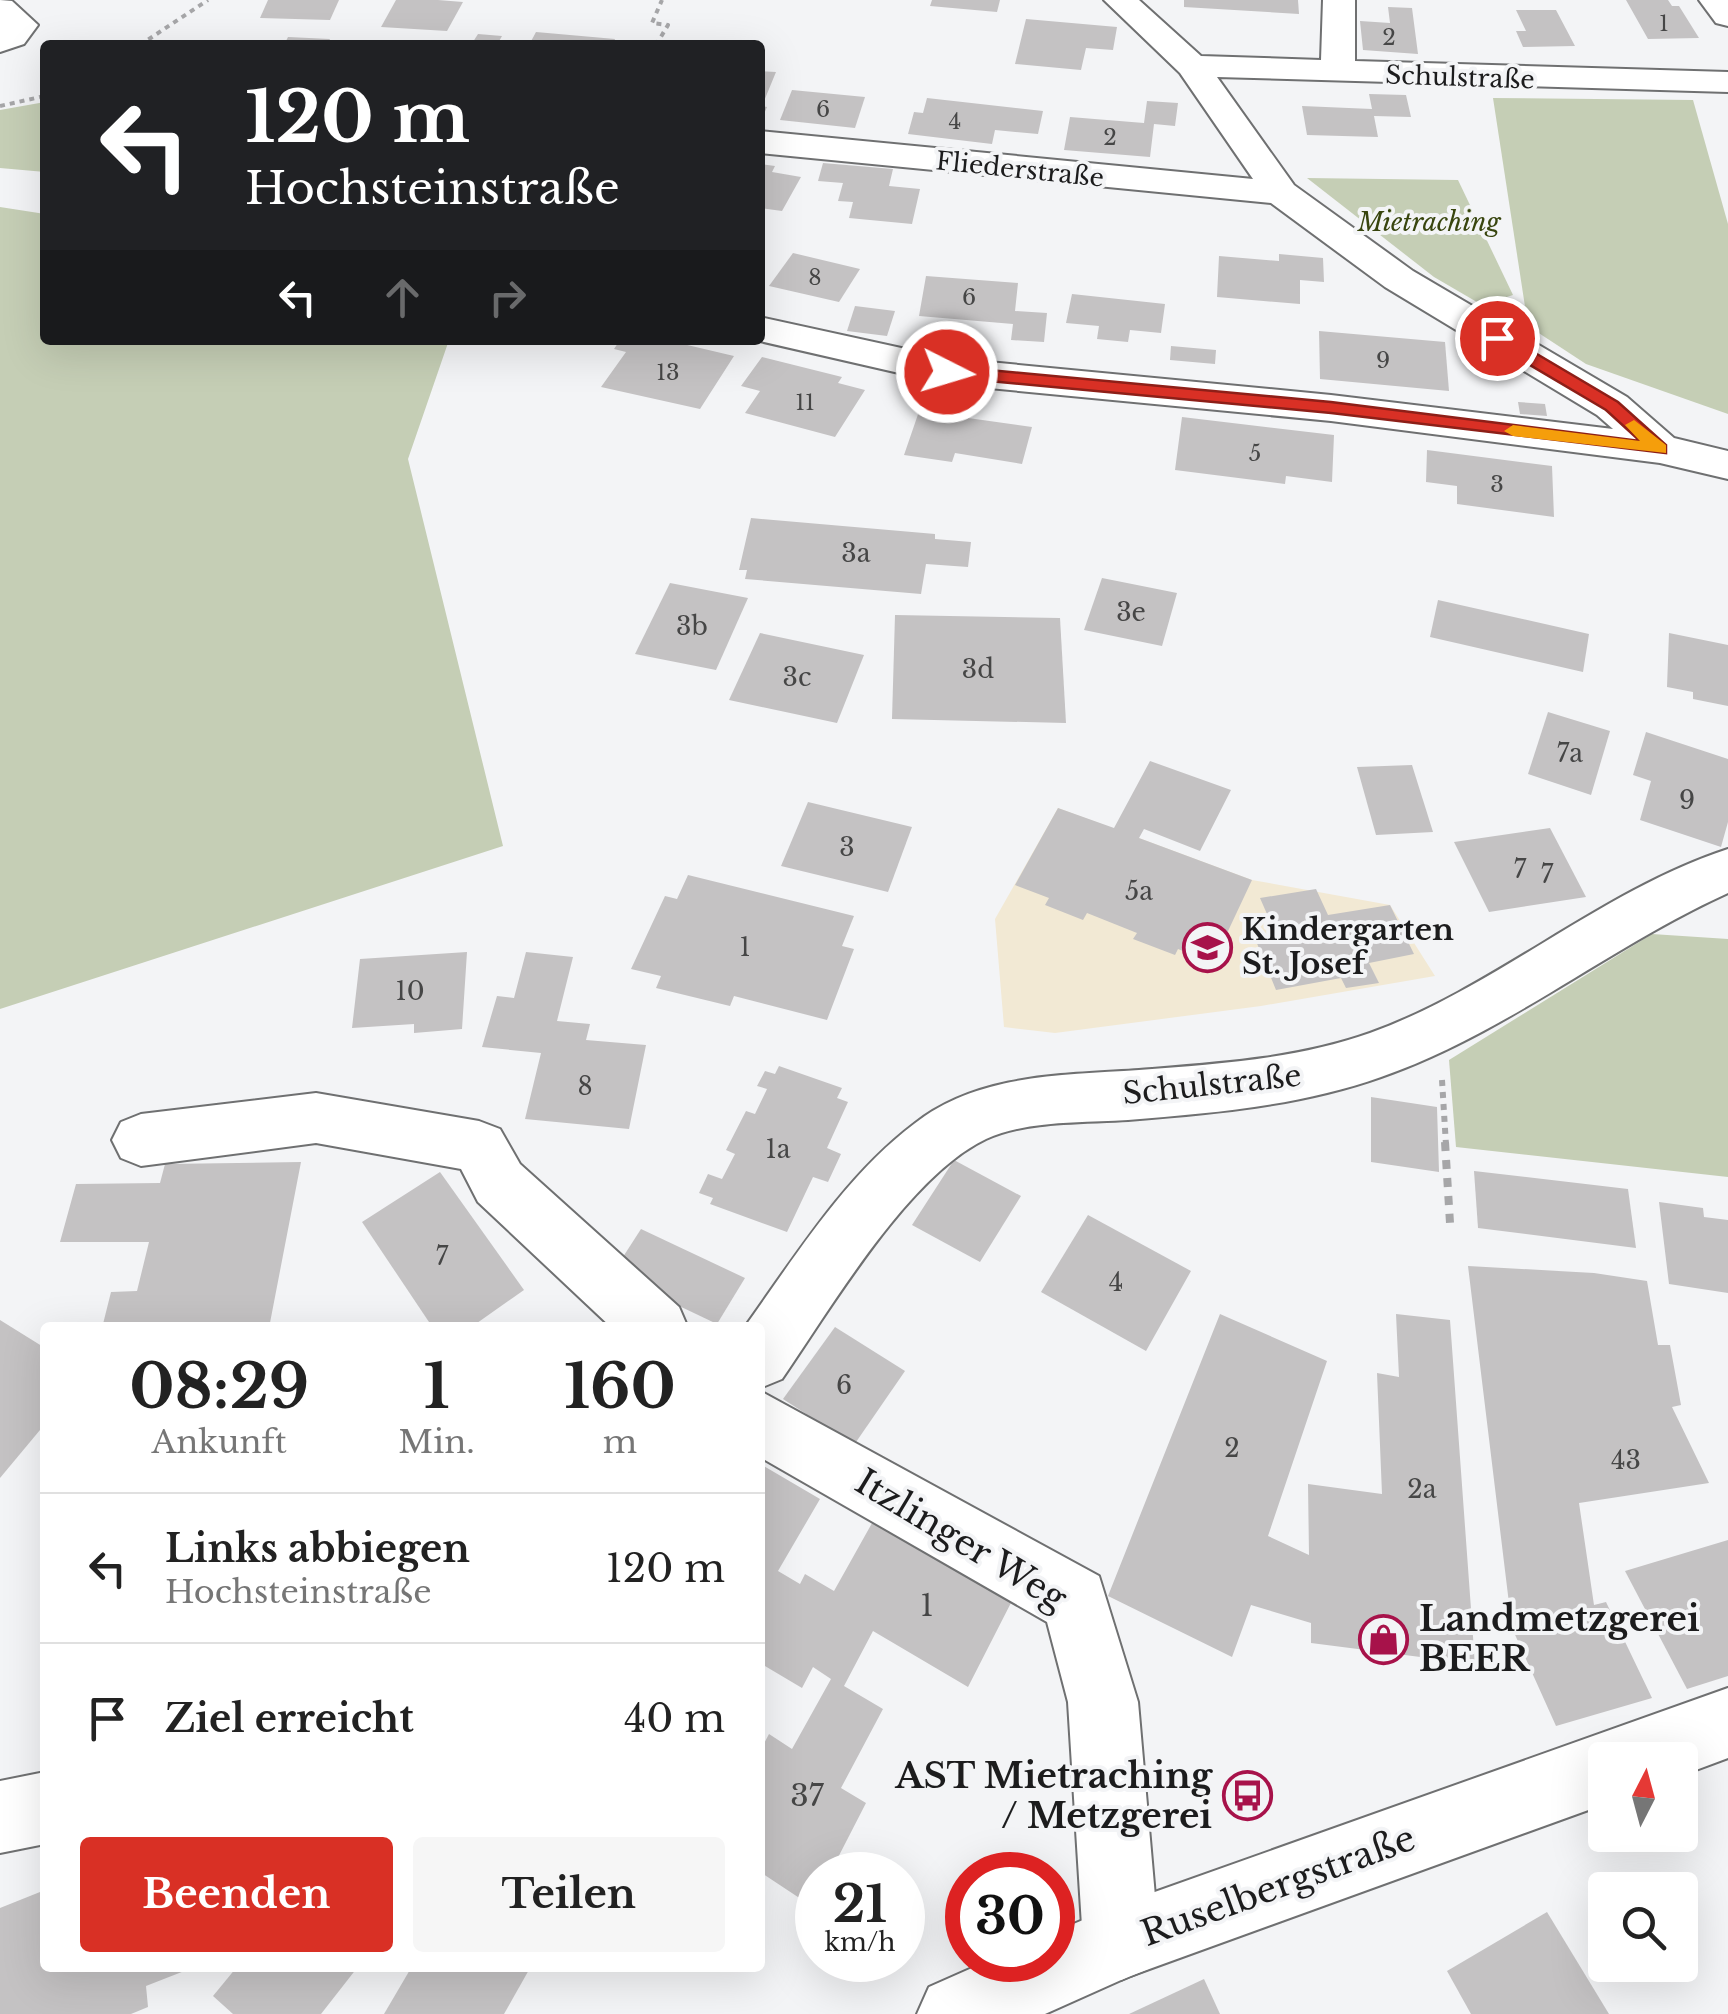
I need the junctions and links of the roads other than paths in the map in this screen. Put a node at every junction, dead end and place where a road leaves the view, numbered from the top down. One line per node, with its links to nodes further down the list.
1 (1120, 0): 7 (street)
2 (1339, 0): 8 (street)
3 (1715, 0): 5 (street)
4 (0, 8): 6 (street)
5 (1728, 16)
6 (0, 42)
7 (1192, 66): 8 (street, Schulstraße); 11 (street)
8 (1338, 73): 9 (street, Schulstraße)
9 (1728, 82)
10 (765, 142): 11 (street, Fliederstraße)
11 (1281, 193): 13 (street)
12 (765, 330): 13 (street)
13 (1660, 449): 14 (street)
14 (1728, 465)
15 (1728, 870): 18 (street, Schulstraße)
16 (141, 1140): 17 (street)
17 (650, 1322)
18 (765, 1351)
19 (765, 1425): 25 (street, Itzlinger Weg)
20 (1728, 1724): 21 (street)
21 (1678, 1742)
22 (1588, 1774): 25 (street, Ruselbergstraße)
23 (40, 1809): 24 (street)
24 (0, 1817)
25 (1120, 1942): 26 (street, Ruselbergstraße)
26 (956, 2014)

